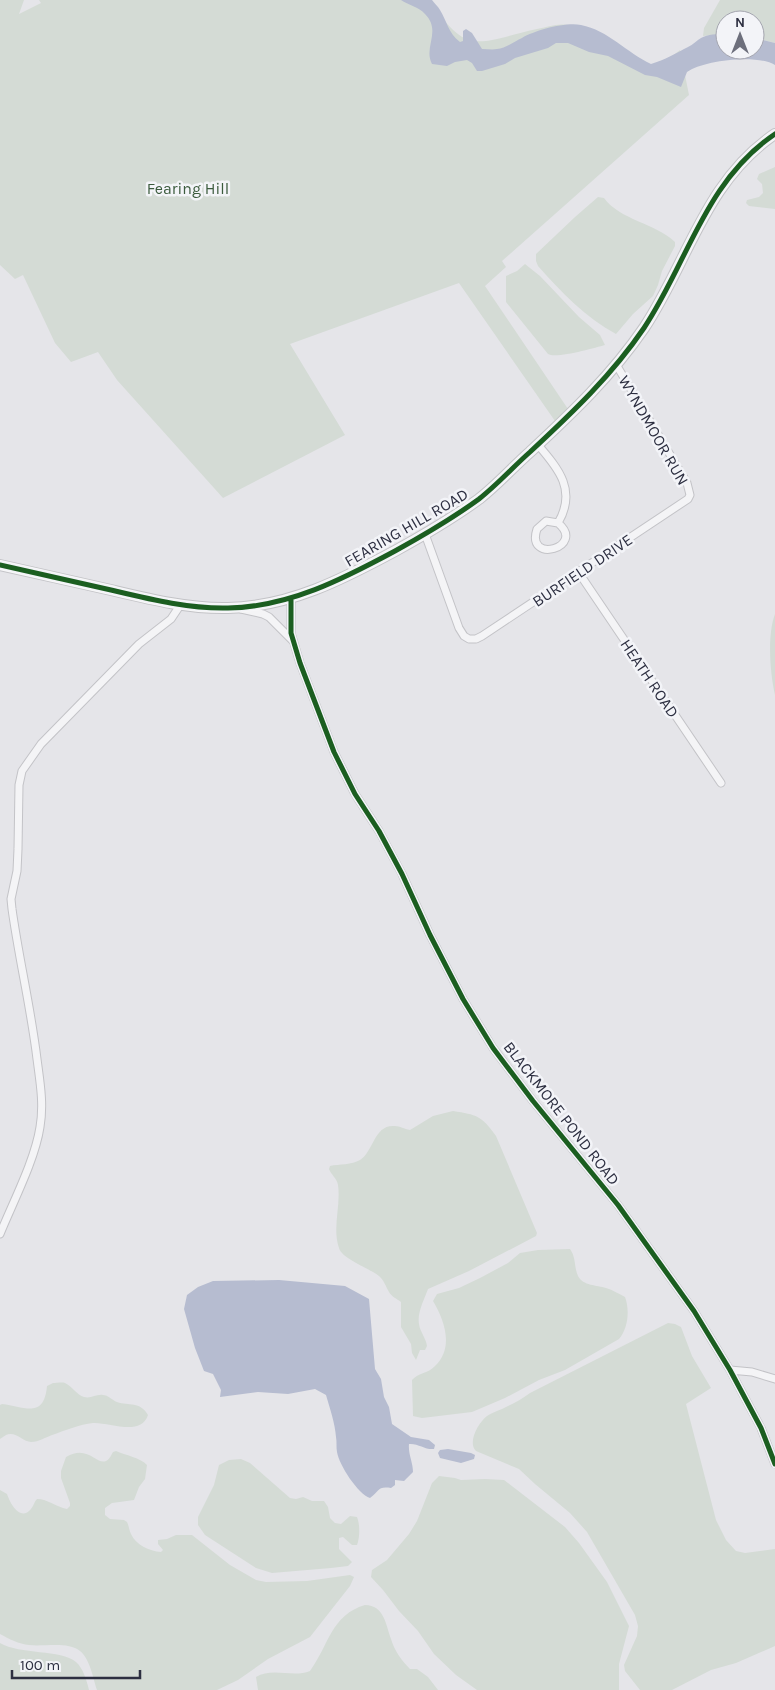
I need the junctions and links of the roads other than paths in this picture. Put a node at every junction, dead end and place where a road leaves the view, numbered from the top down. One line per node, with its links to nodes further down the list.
1 (775, 134): 2 (main road, FEARING HILL ROAD)
2 (617, 366): 3 (main road, FEARING HILL ROAD); 4 (street, WYNDMOOR RUN)
3 (538, 445): 5 (street); 6 (main road, FEARING HILL ROAD)
4 (690, 494): 8 (street, BURFIELD DRIVE)
5 (558, 523): 5 (street)
6 (425, 534): 8 (street, BURFIELD DRIVE); 9 (main road, FEARING HILL ROAD)
7 (0, 565): 10 (main road, FEARING HILL ROAD)
8 (579, 572): 13 (street, HEATH ROAD)
9 (291, 599): 11 (main road, FEARING HILL ROAD); 12 (street, BLACKMORE POND ROAD)
10 (181, 604): 11 (main road, FEARING HILL ROAD); 14 (street)
11 (233, 608): 12 (street, BLACKMORE POND ROAD)
12 (292, 640): 15 (street, BLACKMORE POND ROAD)
13 (721, 783)
14 (0, 1234)
15 (730, 1370): 16 (street); 17 (street, BLACKMORE POND ROAD)
16 (775, 1379)
17 (775, 1464)

